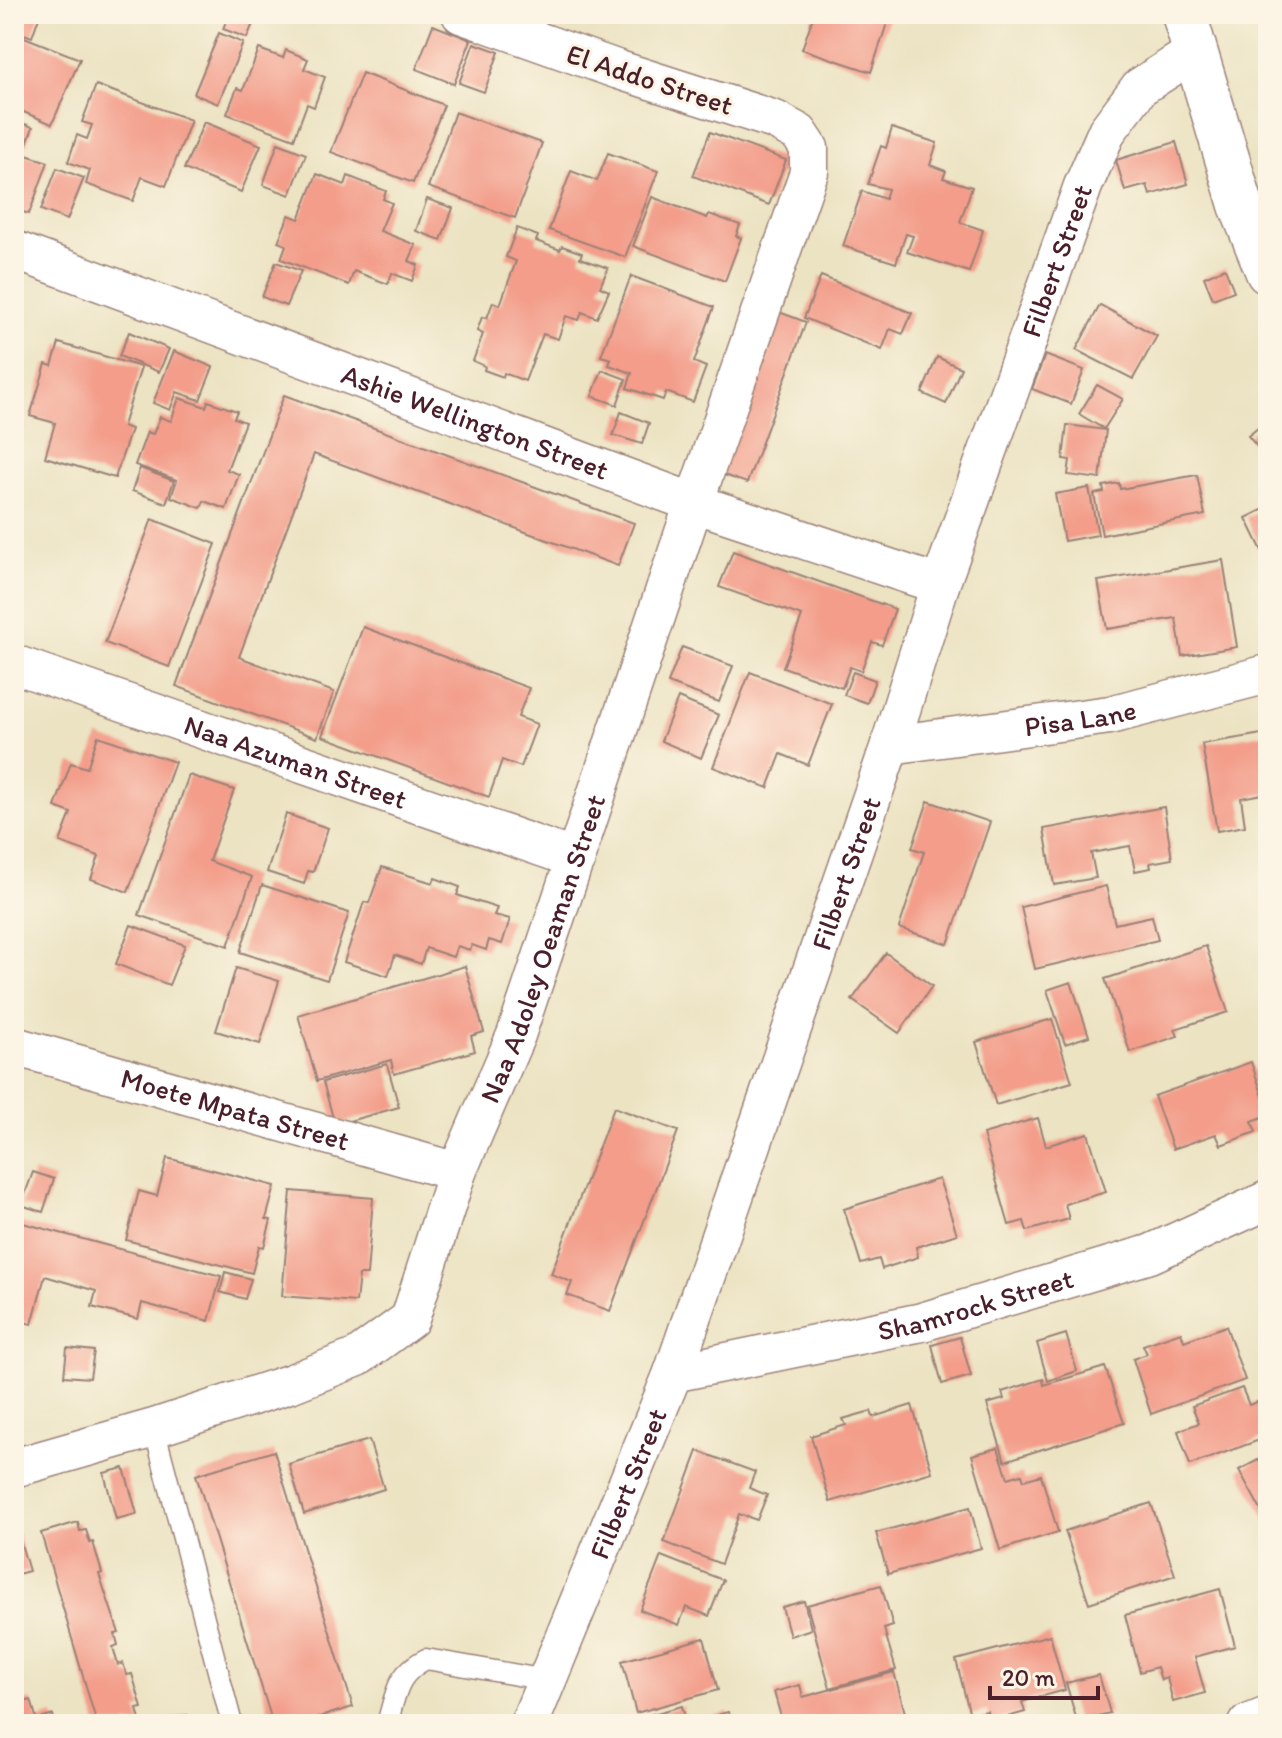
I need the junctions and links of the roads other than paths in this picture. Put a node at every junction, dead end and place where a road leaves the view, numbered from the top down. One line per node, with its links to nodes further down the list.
1 (461, 14): 3 (street, El Addo Street)
2 (1190, 33): 5 (main road); 7 (street, Filbert Street)
3 (809, 172): 6 (street, Naa Adoley Oeaman Street)
4 (14, 250): 6 (street, Ashie Wellington Street)
5 (1268, 272)
6 (694, 503): 7 (street, Ashie Wellington Street); 11 (street, Naa Adoley Oeaman Street)
7 (940, 585): 10 (street, Filbert Street)
8 (14, 664): 11 (street, Naa Azuman Street)
9 (1268, 674): 10 (street, Pisa Lane)
10 (890, 745): 15 (street, Filbert Street)
11 (576, 859): 13 (street, Naa Adoley Oeaman Street)
12 (14, 1046): 13 (street, Moete Mpata Street)
13 (457, 1172): 16 (street, Naa Adoley Oeaman Street)
14 (1268, 1200): 15 (street, Shamrock Street)
15 (673, 1373): 18 (street, Filbert Street)
16 (154, 1428): 17 (street, Naa Adoley Oeaman Street); 20 (lane)
17 (14, 1468)
18 (546, 1680): 21 (lane); 22 (street, Filbert Street)
19 (1268, 1716): 23 (street)
20 (232, 1724)
21 (387, 1724)
22 (529, 1724)
23 (1248, 1724)

